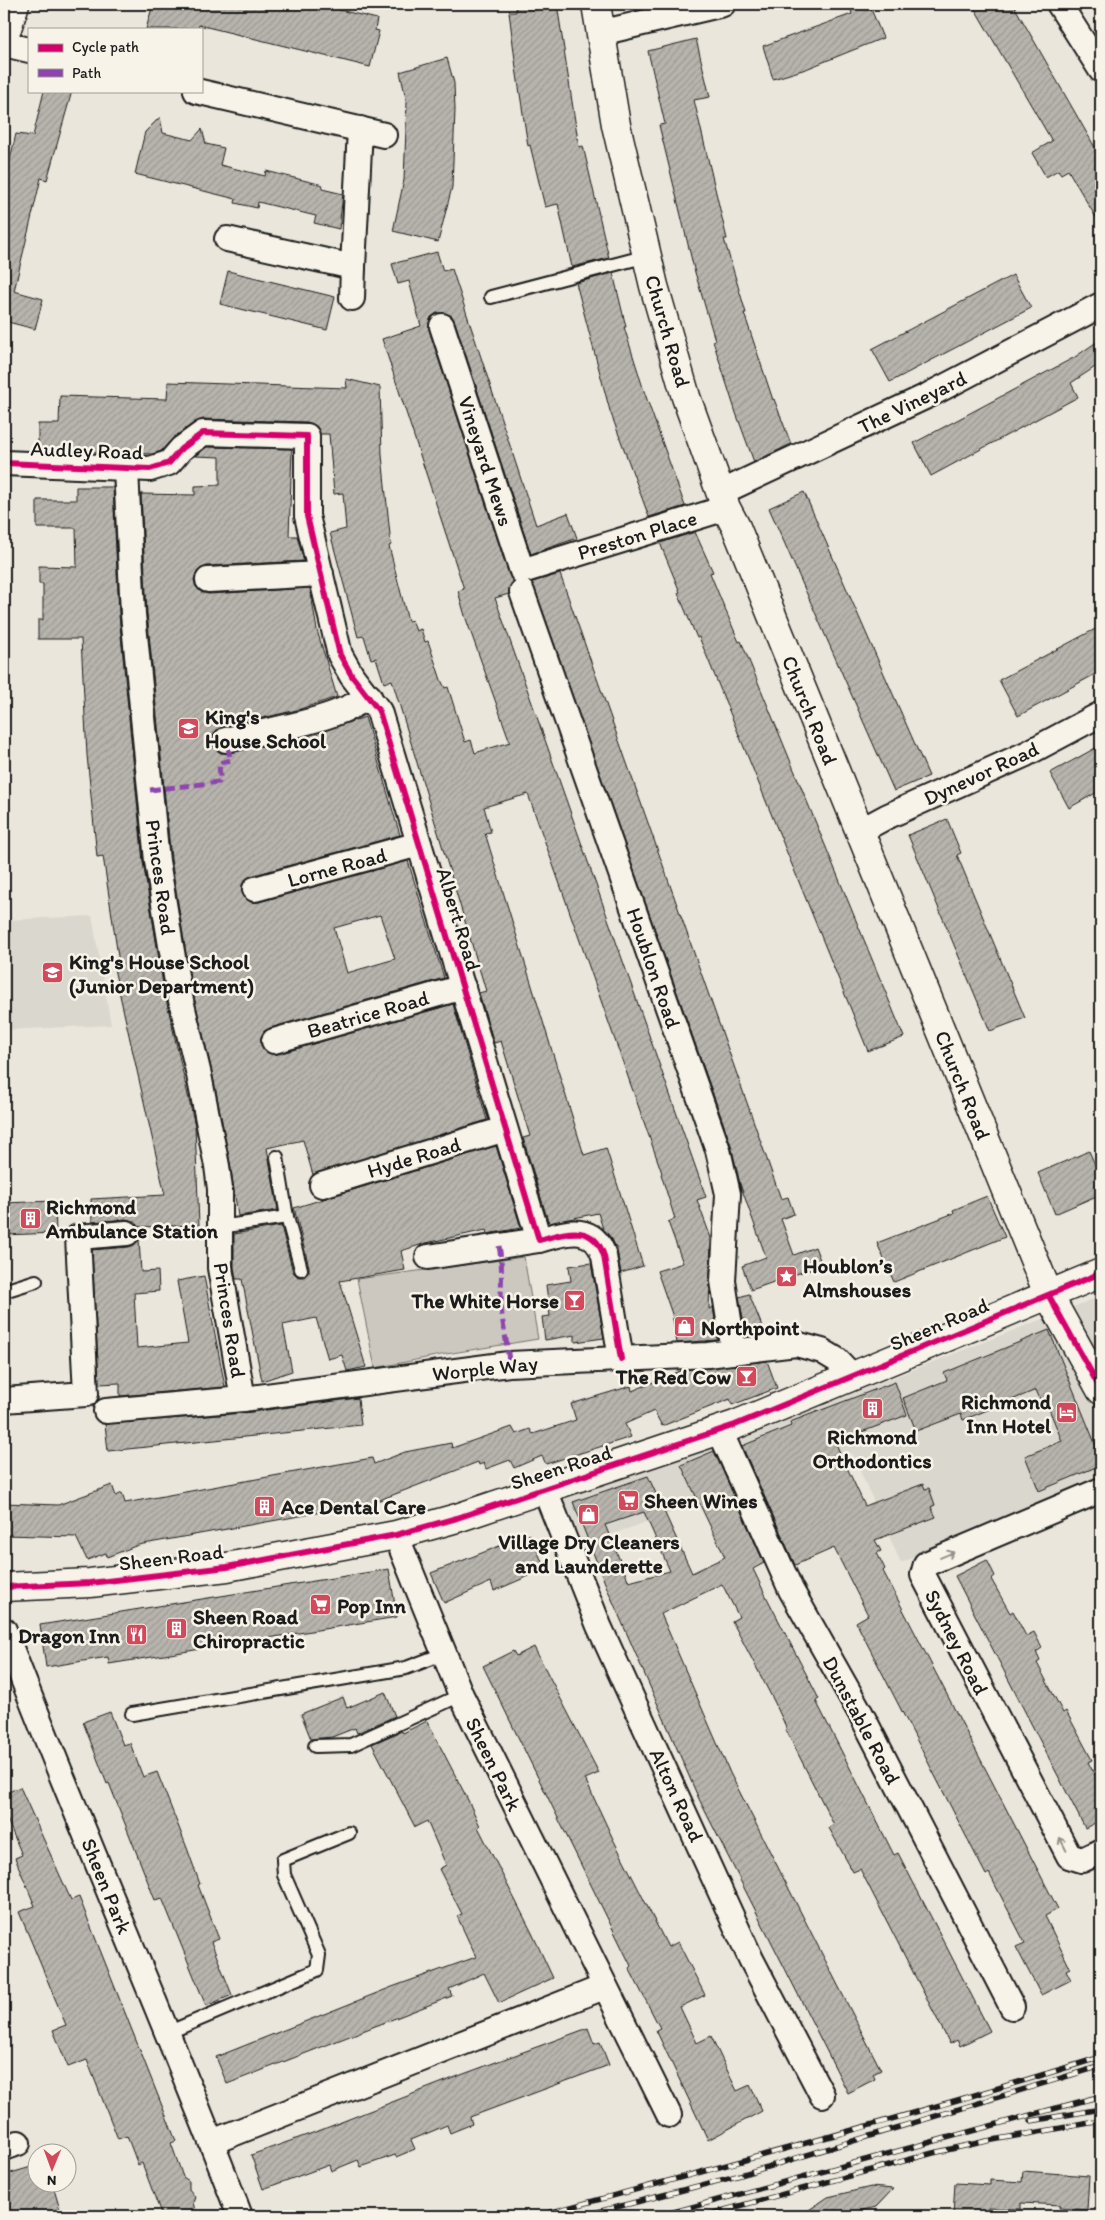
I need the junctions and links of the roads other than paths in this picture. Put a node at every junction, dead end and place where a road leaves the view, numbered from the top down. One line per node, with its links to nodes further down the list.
1 (14, 4): 6 (main road)
2 (596, 4): 5 (main road, Church Road)
3 (723, 4): 5 (street)
4 (1059, 4): 9 (street)
5 (600, 33): 14 (main road, Church Road)
6 (4, 37)
7 (4, 44): 8 (street)
8 (28, 50)
9 (1101, 70)
10 (200, 92): 11 (street)
11 (360, 129): 12 (street); 15 (street)
12 (384, 135)
13 (227, 238): 15 (street)
14 (647, 256): 16 (lane); 23 (main road, Church Road)
15 (353, 267): 17 (street)
16 (491, 297)
17 (352, 298)
18 (1101, 304): 23 (street, The Vineyard)
19 (442, 326): 24 (street, Vineyard Mews)
20 (307, 436): 22 (street, Audley Road); 25 (street, Albert Road)
21 (4, 463): 22 (street, Audley Road)
22 (126, 469): 40 (street, Princes Road)
23 (723, 500): 24 (street, Preston Place); 31 (main road, Church Road)
24 (548, 563)
25 (321, 574): 26 (street); 28 (street, Albert Road)
26 (208, 580)
27 (522, 592): 49 (street, Houblon Road)
28 (369, 696): 30 (street); 32 (street, Albert Road)
29 (1101, 714): 31 (street, Dynevor Road)
30 (226, 740)
31 (860, 831): 48 (main road, Church Road)
32 (419, 844): 33 (street, Lorne Road); 34 (street, Albert Road)
33 (255, 889)
34 (462, 987): 35 (street, Beatrice Road); 36 (street, Albert Road)
35 (274, 1041)
36 (506, 1129): 38 (street, Hyde Road); 42 (street, Albert Road)
37 (277, 1157): 39 (lane)
38 (322, 1185)
39 (287, 1218): 40 (lane); 44 (lane)
40 (220, 1227): 53 (street, Princes Road)
41 (127, 1233): 54 (street)
42 (539, 1240): 43 (street); 50 (street)
43 (428, 1257)
44 (301, 1268)
45 (1101, 1273): 48 (main road, Sheen Road)
46 (36, 1281): 47 (lane)
47 (4, 1291)
48 (1049, 1296): 51 (main road, Sheen Road); 52 (main road, Church Road)
49 (734, 1352): 50 (street, Worple Way); 51 (street, Worple Way)
50 (621, 1359): 53 (street, Worple Way)
51 (853, 1377): 56 (main road, Sheen Road)
52 (1101, 1390)
53 (243, 1399): 55 (street, Worple Way)
54 (4, 1400)
55 (106, 1411)
56 (720, 1431): 57 (main road, Sheen Road); 69 (street, Dunstable Road)
57 (545, 1490): 59 (main road, Sheen Road); 71 (street, Alton Road)
58 (1101, 1490): 67 (street, Sydney Road, one-way to 58)
59 (396, 1535): 60 (main road, Sheen Road); 62 (street, Sheen Park)
60 (4, 1587)
61 (4, 1630): 70 (street, Sheen Park)
62 (443, 1654): 63 (street, Sheen Park); 64 (lane)
63 (461, 1695): 65 (lane); 68 (street, Sheen Park)
64 (132, 1714)
65 (315, 1746)
66 (348, 1833): 70 (lane)
67 (1101, 1851)
68 (604, 1986): 72 (street, Sheen Park); 73 (street)
69 (1012, 2007)
70 (167, 2032): 73 (street, Sheen Park)
71 (822, 2095)
72 (669, 2115)
73 (212, 2142): 74 (street, Sheen Park)
74 (240, 2216)

